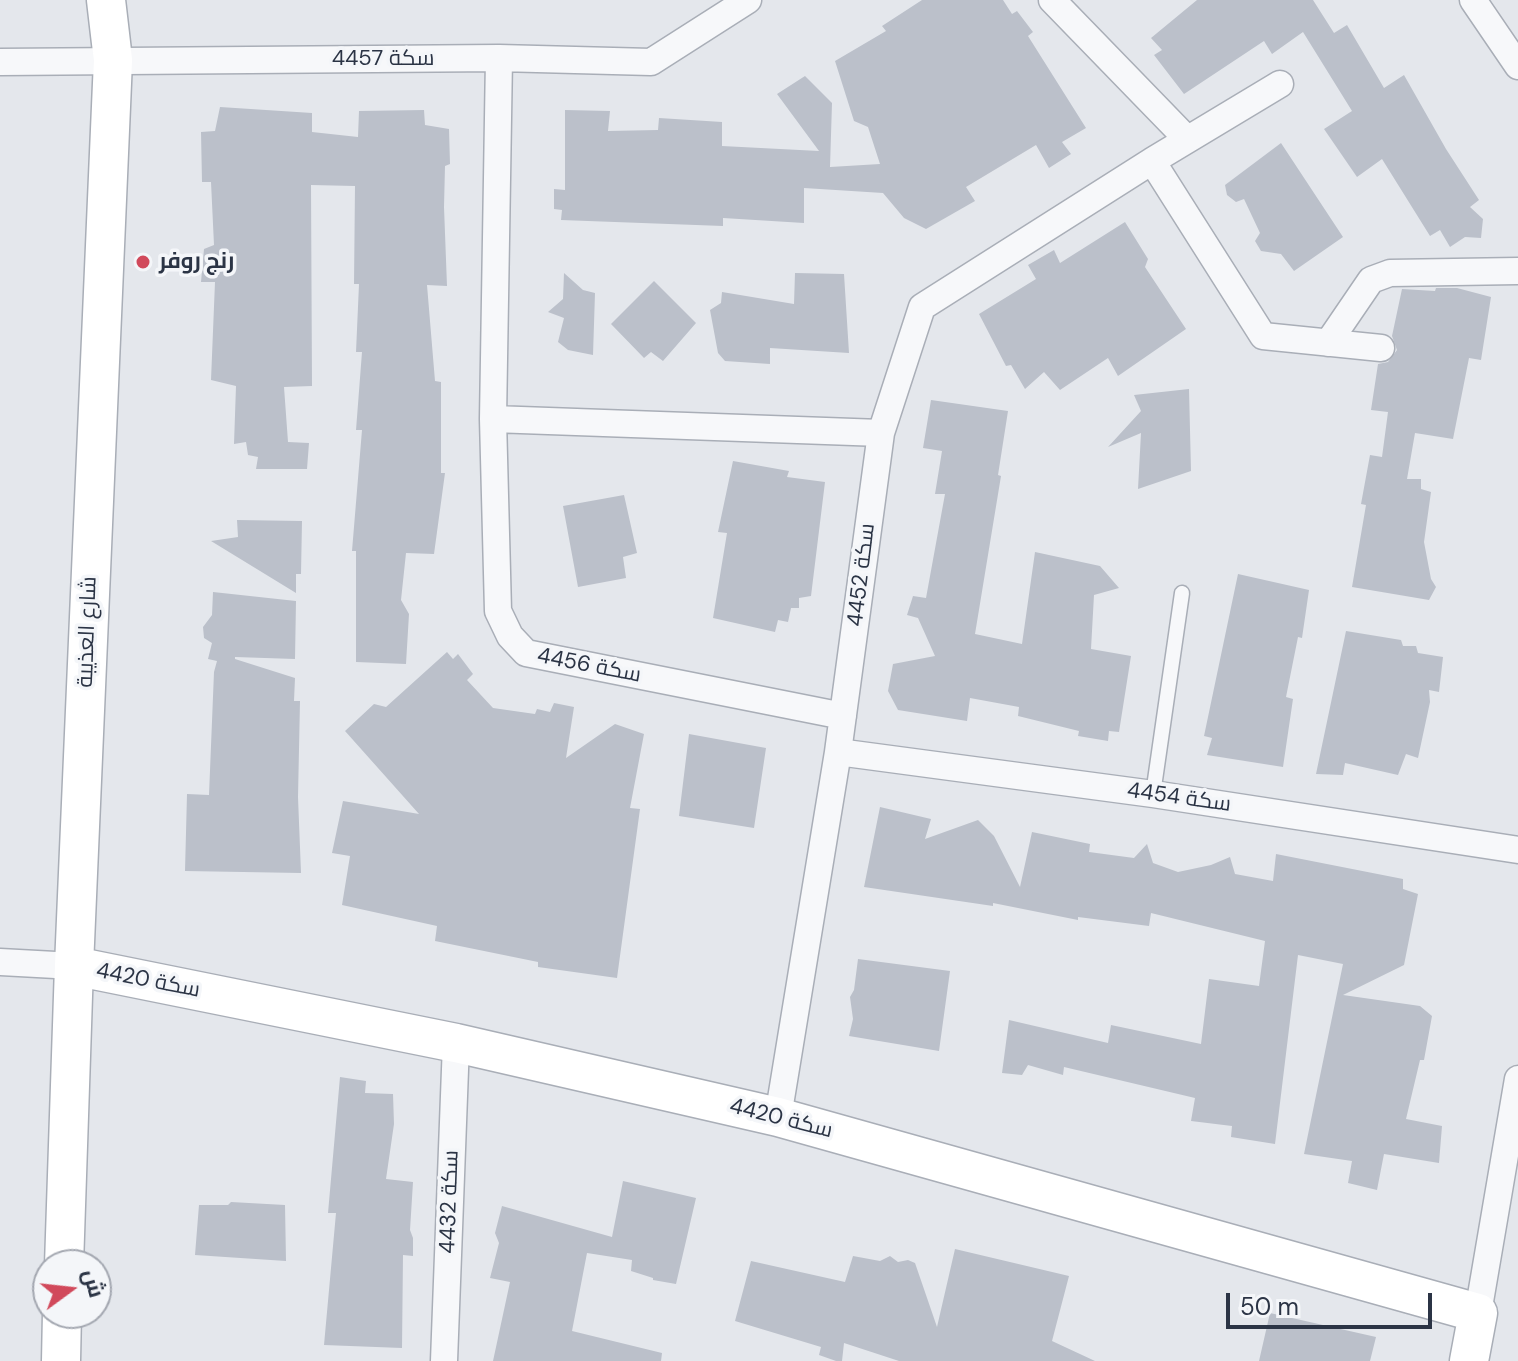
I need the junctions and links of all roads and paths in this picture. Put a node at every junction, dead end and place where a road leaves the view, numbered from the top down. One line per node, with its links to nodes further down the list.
1 (106, 0): 6 (street, شارع العذيبة)
2 (748, 0): 5 (street, سكة 4457)
3 (1052, 0): 10 (street)
4 (1473, 0): 8 (street)
5 (499, 58): 6 (street, سكة 4457); 15 (street, سكة 4456)
6 (113, 60): 7 (street, سكة 4457); 23 (street, شارع العذيبة)
7 (0, 62)
8 (1518, 66)
9 (1280, 84): 10 (street, سكة 4452)
10 (1187, 139): 11 (street, سكة 4452)
11 (1152, 161): 13 (street); 16 (street, سكة 4452)
12 (1518, 271): 13 (street)
13 (1328, 343): 14 (street)
14 (1381, 348)
15 (493, 419): 16 (street); 18 (street, سكة 4456)
16 (881, 433): 18 (street, سكة 4452)
17 (1182, 593): 20 (lane)
18 (843, 716): 19 (street, سكة 4452)
19 (838, 752): 20 (street, سكة 4454); 26 (street, سكة 4452)
20 (1153, 794): 21 (street, سكة 4454)
21 (1518, 850)
22 (0, 962): 23 (street)
23 (74, 966): 24 (street, سكة 4420); 27 (street, شارع العذيبة)
24 (456, 1043): 26 (street, سكة 4420); 31 (street, سكة 4432)
25 (1518, 1079): 28 (street)
26 (778, 1117): 28 (street, سكة 4420)
27 (65, 1249)
28 (1478, 1313): 32 (street)
29 (62, 1329): 30 (street)
30 (61, 1361)
31 (444, 1361)
32 (1469, 1361)

